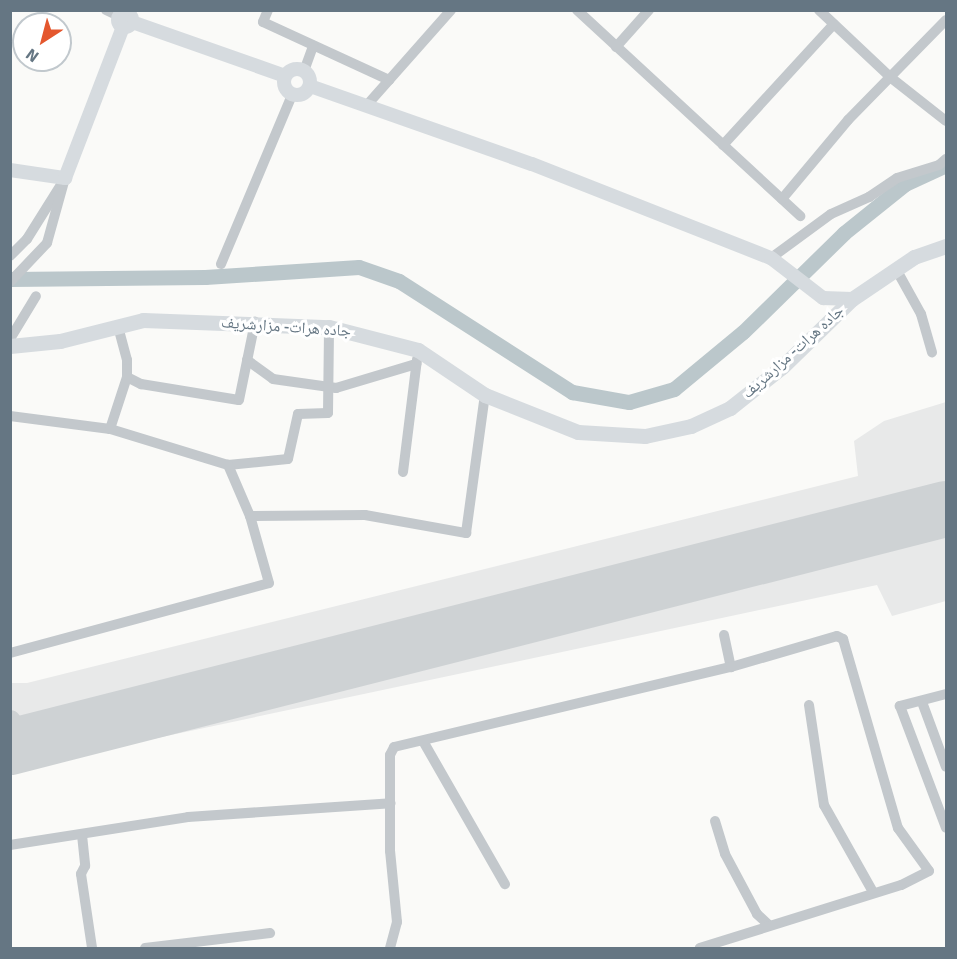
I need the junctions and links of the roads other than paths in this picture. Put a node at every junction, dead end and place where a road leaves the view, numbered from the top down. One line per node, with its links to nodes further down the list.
1 (268, 10): 9 (street)
2 (452, 10): 14 (street)
3 (577, 10): 10 (street)
4 (649, 10): 10 (street)
5 (819, 10): 8 (street)
6 (123, 17): 12 (main road); 22 (main road)
7 (946, 20): 13 (street)
8 (834, 24): 13 (street); 19 (street)
9 (314, 46): 11 (street); 14 (street)
10 (616, 47): 19 (street)
11 (304, 71): 12 (main road); 15 (main road)
12 (285, 76): 16 (main road)
13 (890, 77): 18 (street); 23 (street)
14 (389, 80): 17 (street)
15 (310, 86): 16 (main road); 17 (main road)
16 (292, 95): 28 (street)
17 (367, 105): 27 (main road)
18 (946, 121)
19 (723, 145): 23 (street)
20 (946, 159): 27 (street)
21 (10, 170): 22 (main road)
22 (65, 178): 26 (street); 30 (street)
23 (782, 199): 24 (street)
24 (800, 216)
25 (946, 246): 29 (highway, جاده هرات- مزارشریف)
26 (10, 256)
27 (771, 258): 32 (main road)
28 (221, 264)
29 (896, 269): 32 (highway, جاده هرات- مزارشریف); 38 (street)
30 (10, 282)
31 (36, 297): 36 (street)
32 (852, 299): 43 (highway, جاده هرات- مزارشریف)
33 (255, 322): 34 (highway, جاده هرات- مزارشریف); 35 (highway, جاده هرات- مزارشریف); 40 (street)
34 (118, 326): 37 (highway, جاده هرات- مزارشریف); 41 (street)
35 (328, 327): 39 (highway, جاده هرات- مزارشریف); 42 (street)
36 (10, 339)
37 (10, 346)
38 (932, 352)
39 (417, 357): 42 (street); 43 (highway, جاده هرات- مزارشریف); 47 (street)
40 (247, 360): 41 (street); 42 (street)
41 (127, 377): 45 (street)
42 (326, 385): 46 (street)
43 (485, 395): 48 (street)
44 (10, 416): 45 (street)
45 (110, 429): 46 (street)
46 (228, 465): 48 (street)
47 (403, 472)
48 (250, 516): 50 (street)
49 (724, 635): 51 (street)
50 (10, 653)
51 (731, 667): 55 (street); 63 (street)
52 (946, 694): 53 (street)
53 (922, 702): 56 (street); 59 (street)
54 (809, 705): 63 (street)
55 (423, 741): 57 (street); 62 (street)
56 (946, 767)
57 (391, 803): 60 (street); 68 (street)
58 (715, 821): 64 (street)
59 (946, 828)
60 (82, 835): 61 (street); 66 (street)
61 (10, 845)
62 (505, 884)
63 (873, 892): 64 (street)
64 (769, 925): 69 (street)
65 (270, 933): 67 (street)
66 (92, 948)
67 (146, 948)
68 (390, 948)
69 (700, 948)

